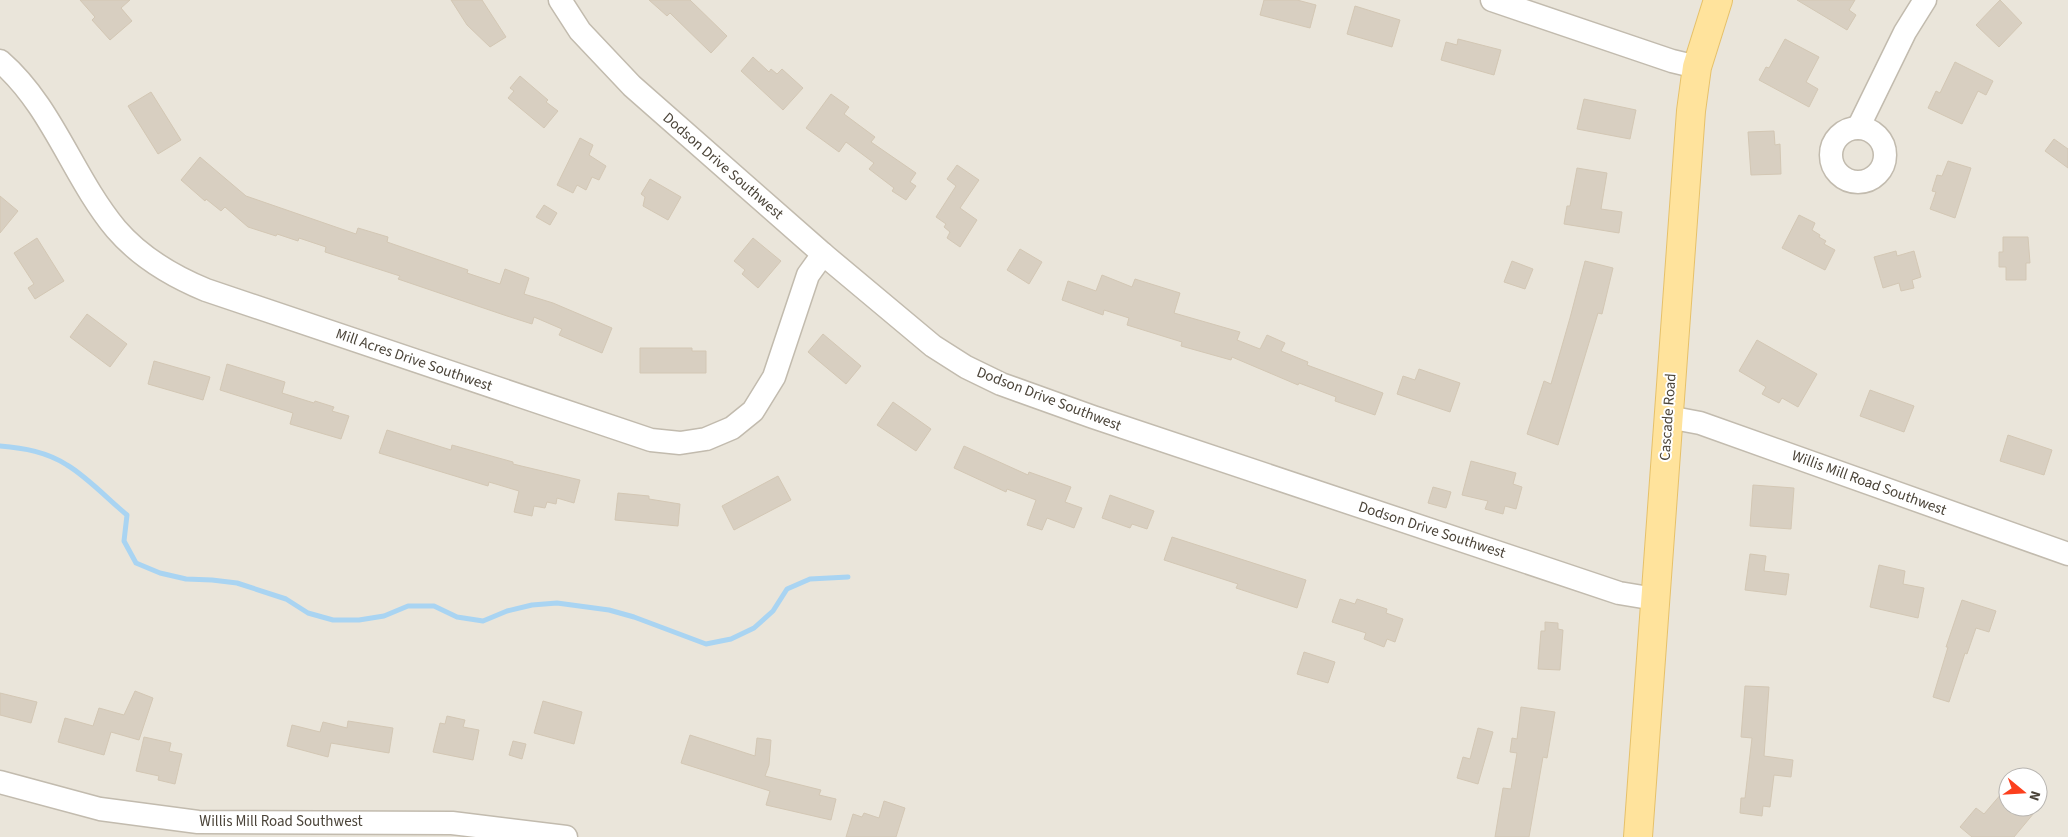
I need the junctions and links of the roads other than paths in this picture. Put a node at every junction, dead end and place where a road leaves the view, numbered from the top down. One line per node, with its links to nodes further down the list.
1 (560, 0): 8 (street, Dodson Drive Southwest)
2 (1492, 0): 6 (street)
3 (1718, 0): 6 (main road, Cascade Road)
4 (1926, 0): 7 (street)
5 (0, 61): 8 (street, Mill Acres Drive Southwest)
6 (1697, 66): 9 (main road, Cascade Road)
7 (1858, 128)
8 (823, 254): 11 (street, Dodson Drive Southwest)
9 (1668, 417): 10 (street, Willis Mill Road Southwest); 11 (main road, Cascade Road)
10 (2068, 554)
11 (1655, 599): 15 (main road, Cascade Road)
12 (0, 782): 13 (street, Willis Mill Road Southwest)
13 (334, 829): 14 (street, Willis Mill Road Southwest)
14 (566, 837)
15 (1638, 837)

